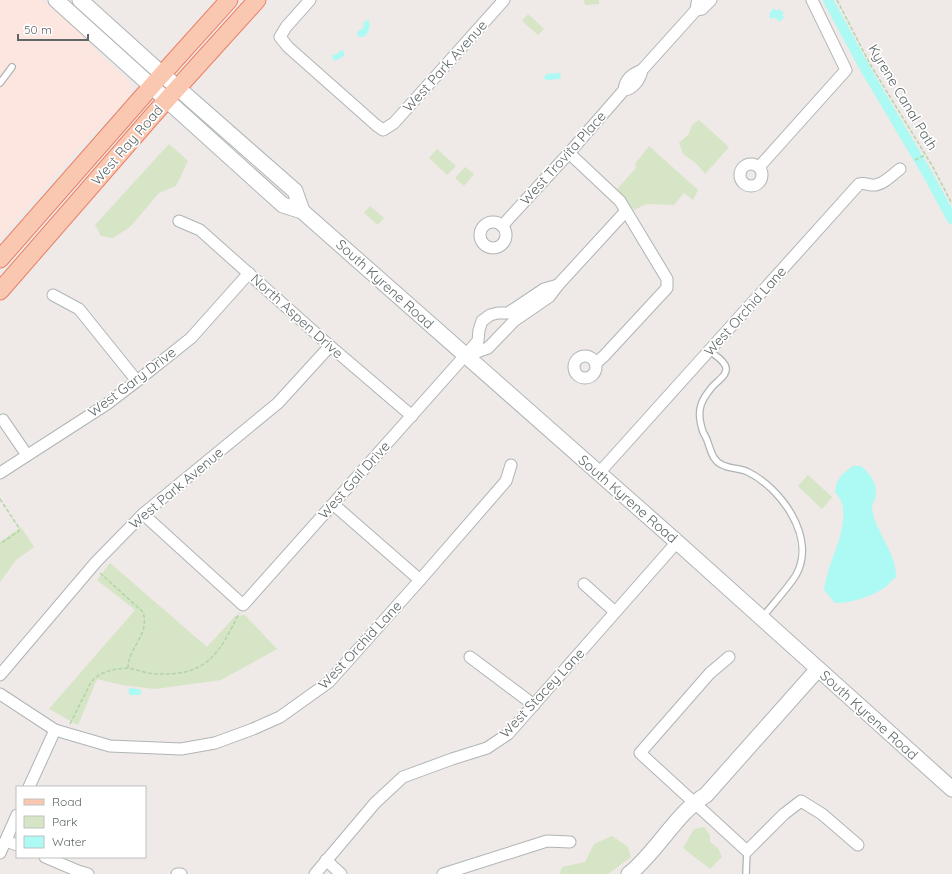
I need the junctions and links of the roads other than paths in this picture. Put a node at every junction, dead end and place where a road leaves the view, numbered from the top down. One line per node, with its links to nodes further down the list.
1 (56, 0): 11 (main road)
2 (80, 0): 11 (main road)
3 (229, 0): 11 (main road, West Ray Road)
4 (257, 0): 13 (main road, West Ray Road)
5 (310, 0): 6 (street, West Park Avenue)
6 (504, 0)
7 (710, 0): 9 (street, West Trovita Place)
8 (812, 0): 16 (street)
9 (698, 5): 15 (street, West Trovita Place)
10 (12, 67): 12 (lane)
11 (156, 80): 13 (main road, South Kyrene Road); 14 (main road, South Kyrene Road); 22 (main road, West Ray Road)
12 (0, 83)
13 (178, 88): 14 (main road, West Ray Road); 18 (main road, South Kyrene Road)
14 (166, 101): 18 (main road, South Kyrene Road); 24 (main road, West Ray Road)
15 (569, 153): 19 (street); 21 (street, West Trovita Place)
16 (759, 167)
17 (900, 169): 28 (street, West Orchid Lane)
18 (302, 211): 29 (main road, South Kyrene Road)
19 (626, 211): 26 (street, West Gail Drive); 30 (street)
20 (179, 221): 23 (street, North Aspen Drive)
21 (502, 226)
22 (0, 259)
23 (249, 273): 27 (street, North Aspen Drive); 31 (street, West Gary Drive)
24 (0, 291)
25 (53, 295): 31 (street)
26 (511, 317): 29 (street, West Gail Drive); 29 (street, West Gail Drive)
27 (330, 346): 32 (street, North Aspen Drive); 39 (street, West Park Avenue)
28 (709, 350): 37 (street, West Orchid Lane); 44 (lane)
29 (465, 356): 32 (street, West Gail Drive); 37 (main road, South Kyrene Road)
30 (596, 363)
31 (137, 381): 34 (street, West Gary Drive)
32 (412, 416): 38 (street, West Gail Drive)
33 (3, 420): 34 (street)
34 (27, 455): 36 (street, West Gary Drive)
35 (512, 465): 41 (street, West Orchid Lane)
36 (0, 473)
37 (599, 473): 40 (main road, South Kyrene Road)
38 (333, 504): 39 (street, West Gail Drive); 41 (street)
39 (143, 514): 48 (street, West Park Avenue)
40 (677, 542): 43 (street, West Stacey Lane); 44 (main road, South Kyrene Road)
41 (420, 580): 51 (street, West Orchid Lane)
42 (584, 584): 43 (street)
43 (615, 612): 50 (street, West Stacey Lane)
44 (762, 618): 47 (main road, South Kyrene Road)
45 (470, 657): 50 (street)
46 (729, 657): 54 (street)
47 (815, 666): 53 (main road, South Kyrene Road); 54 (main road)
48 (0, 675)
49 (0, 694): 51 (street, West Orchid Lane)
50 (534, 705): 63 (street, West Stacey Lane)
51 (55, 730): 52 (street)
52 (29, 786)
53 (952, 789)
54 (694, 802): 60 (street); 65 (main road)
55 (16, 817): 56 (street)
56 (6, 841): 58 (street); 61 (street)
57 (570, 842): 64 (street)
58 (16, 845)
59 (858, 845): 60 (street)
60 (747, 851): 72 (lane)
61 (0, 853)
62 (47, 858): 66 (street)
63 (326, 860): 69 (street, West Stacey Lane); 70 (street)
64 (465, 871): 71 (street)
65 (633, 873)
66 (88, 874)
67 (177, 874): 68 (street)
68 (181, 874)
69 (315, 874)
70 (341, 874)
71 (443, 874)
72 (746, 874)

